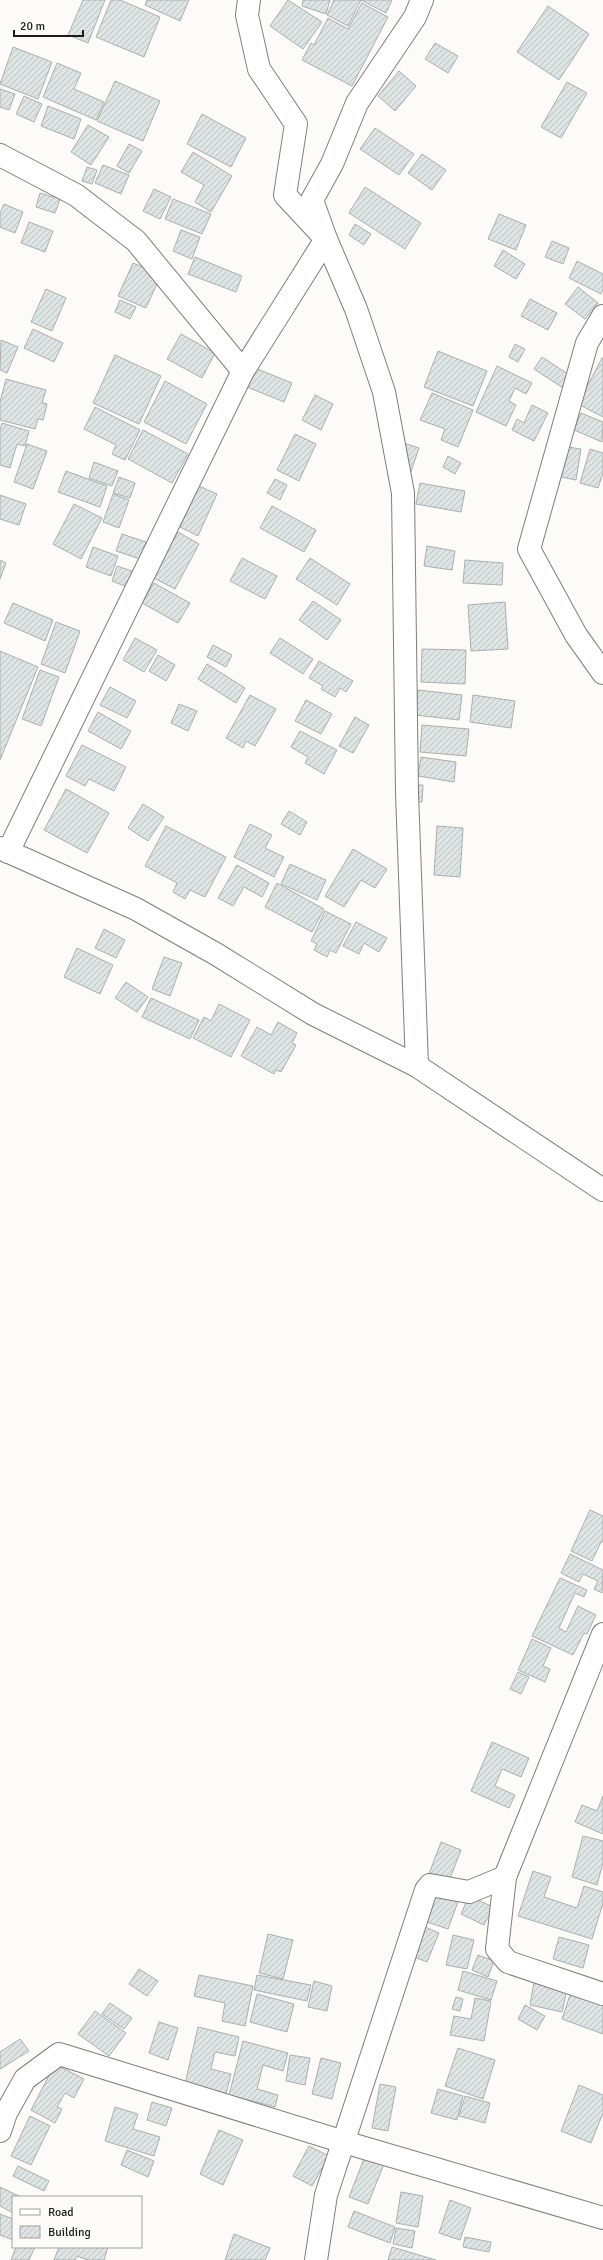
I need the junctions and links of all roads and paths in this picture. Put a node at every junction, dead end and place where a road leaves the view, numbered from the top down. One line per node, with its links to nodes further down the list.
1 (249, 0): 4 (street)
2 (422, 0): 4 (street)
3 (0, 156): 6 (street)
4 (326, 239): 6 (street); 9 (street)
5 (603, 316): 7 (street)
6 (243, 371): 8 (street)
7 (603, 673)
8 (4, 850): 9 (street)
9 (417, 1066): 10 (street)
10 (603, 1190)
11 (603, 1634): 12 (street)
12 (505, 1877): 13 (street); 15 (street)
13 (603, 1994)
14 (0, 2131): 15 (street)
15 (344, 2142): 16 (street); 17 (street)
16 (603, 2218)
17 (316, 2260)

